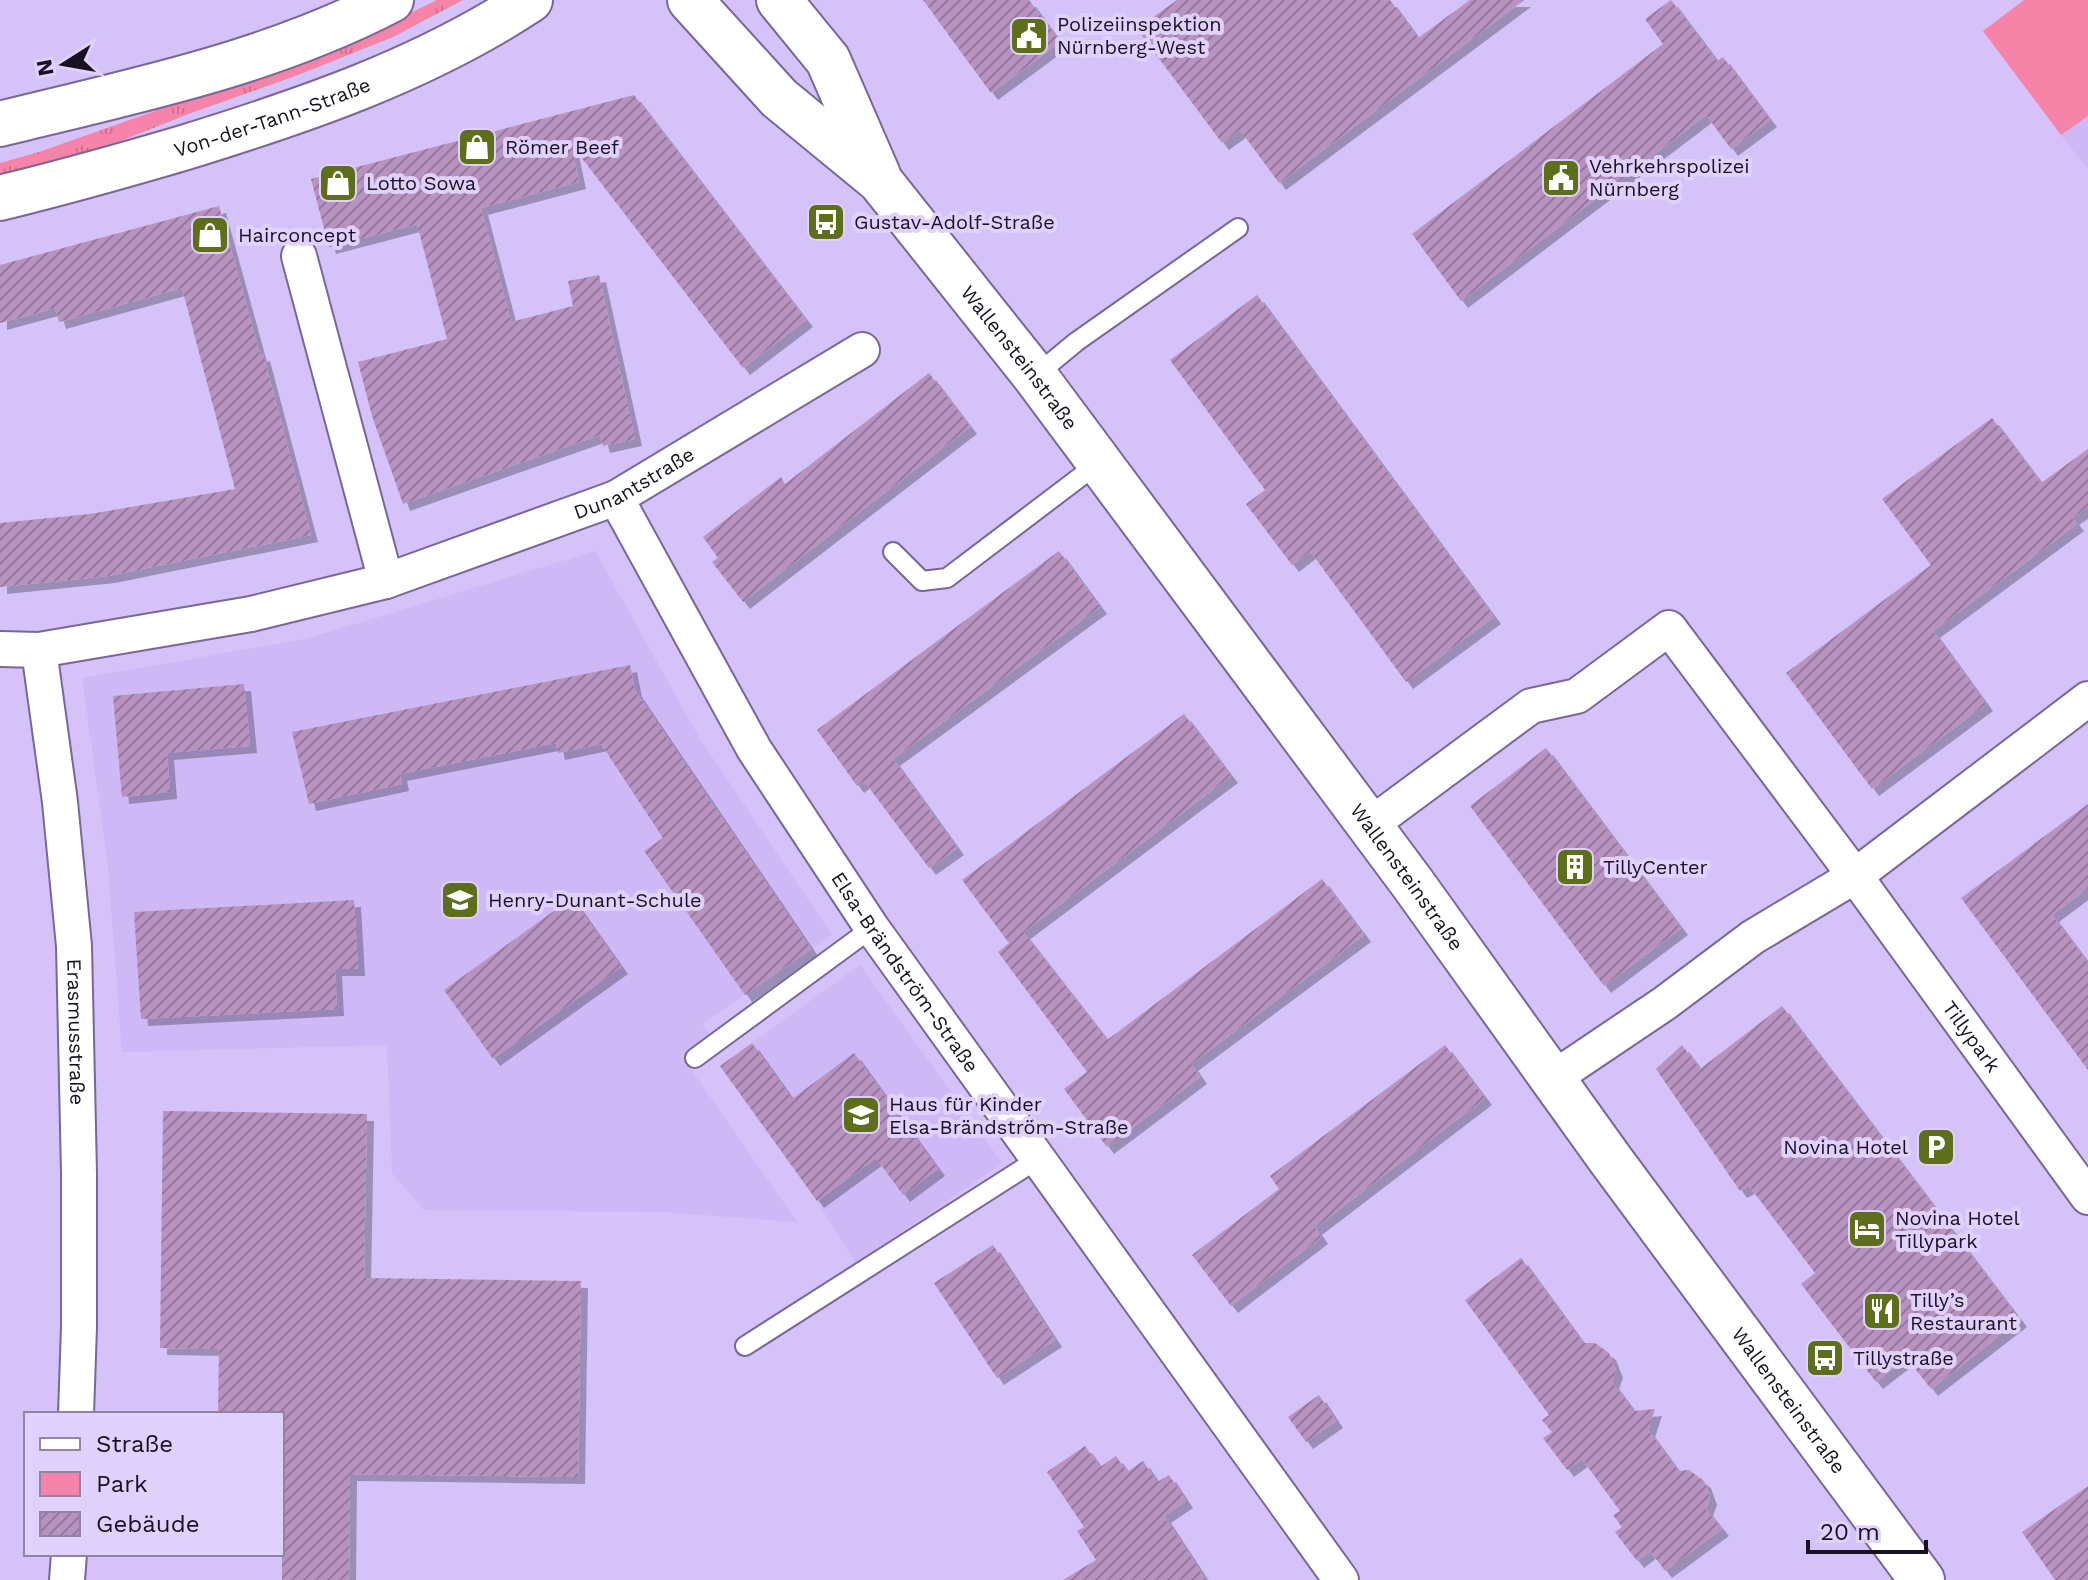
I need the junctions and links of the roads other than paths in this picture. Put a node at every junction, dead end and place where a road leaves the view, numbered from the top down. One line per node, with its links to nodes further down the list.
1 (391, 0): 5 (street)
2 (530, 0): 7 (street, Von-der-Tann-Straße)
3 (690, 0): 6 (street, Wallensteinstraße)
4 (779, 0): 6 (street, Wallensteinstraße)
5 (0, 124)
6 (880, 181): 11 (street, Wallensteinstraße)
7 (0, 198)
8 (1238, 228): 11 (lane)
9 (299, 256): 15 (street)
10 (862, 350): 13 (street, Dunantstraße)
11 (1035, 376): 12 (street, Wallensteinstraße)
12 (1100, 462): 14 (lane); 19 (street, Wallensteinstraße)
13 (616, 498): 15 (street, Dunantstraße); 21 (street, Elsa-Brändström-Straße)
14 (893, 552)
15 (386, 581): 17 (street, Dunantstraße)
16 (0, 649): 17 (street, Dunantstraße)
17 (39, 650): 27 (street, Erasmusstraße)
18 (2088, 699): 20 (street)
19 (1370, 825): 20 (street, Tillypark); 23 (street, Wallensteinstraße)
20 (1855, 876): 23 (street); 25 (street, Tillypark)
21 (872, 928): 22 (lane); 24 (street, Elsa-Brändström-Straße)
22 (695, 1058)
23 (1552, 1079): 31 (street, Wallensteinstraße)
24 (1038, 1159): 26 (lane); 30 (street, Elsa-Brändström-Straße)
25 (2088, 1197)
26 (745, 1346)
27 (76, 1412)
28 (69, 1556): 29 (street)
29 (67, 1580)
30 (1341, 1580)
31 (1922, 1580)

